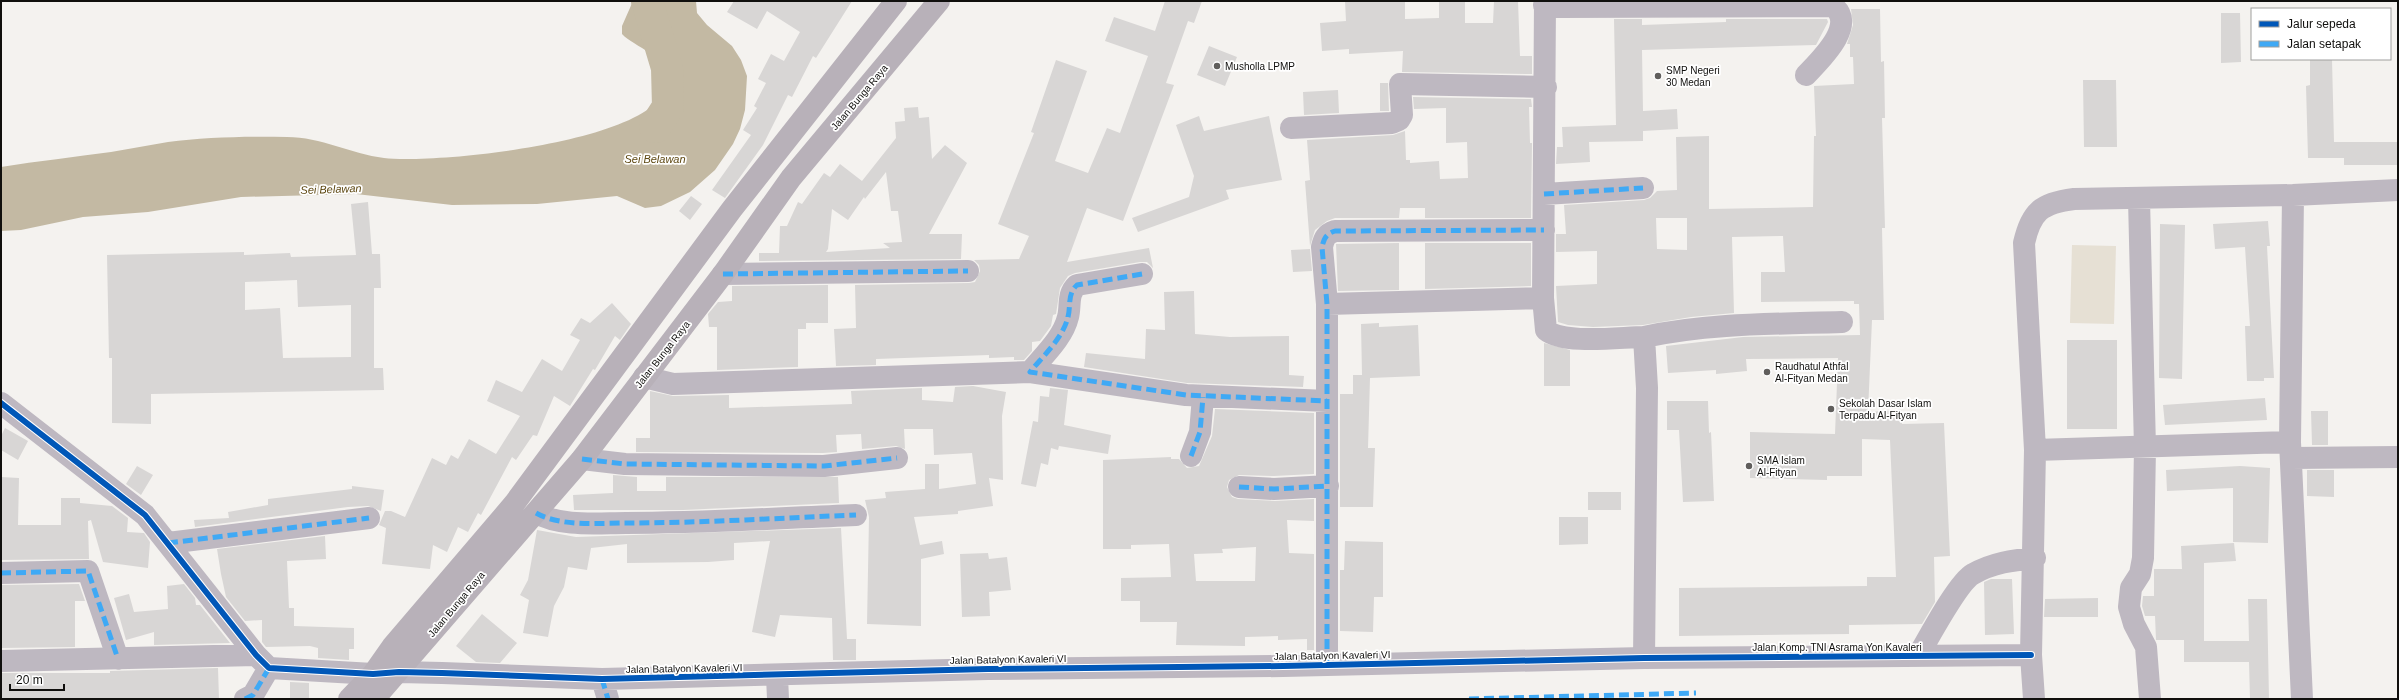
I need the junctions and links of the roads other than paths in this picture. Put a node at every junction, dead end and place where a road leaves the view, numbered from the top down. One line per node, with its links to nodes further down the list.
1 (896, 1): 48 (main road, Jalan Bunga Raya)
2 (939, 1): 14 (main road, Jalan Bunga Raya)
3 (1545, 3): 4 (street); 5 (street)
4 (1806, 75)
5 (1546, 87): 6 (street); 9 (street)
6 (1291, 128)
7 (1643, 188): 9 (street)
8 (2398, 191): 10 (street)
9 (1544, 194): 12 (street)
10 (2293, 195): 11 (street); 27 (street)
11 (2139, 199): 25 (street); 26 (street)
12 (1544, 230): 16 (street); 17 (street)
13 (968, 271): 14 (street)
14 (723, 274): 21 (main road, Jalan Bunga Raya)
15 (1142, 274): 20 (street)
16 (1543, 298): 17 (street); 19 (street)
17 (1327, 304): 23 (street)
18 (1842, 322): 19 (street)
19 (1644, 337): 42 (street)
20 (1030, 372): 21 (street); 22 (street)
21 (644, 377): 31 (main road, Jalan Bunga Raya)
22 (1203, 397): 23 (street); 28 (street)
23 (1327, 400): 32 (street)
24 (1, 403): 37 (street)
25 (2145, 448): 26 (street); 27 (street); 56 (street)
26 (2035, 450): 38 (street)
27 (2290, 450): 29 (street); 57 (street)
28 (1191, 456)
29 (2398, 457)
30 (897, 458): 31 (street)
31 (582, 459): 34 (main road, Jalan Bunga Raya)
32 (1328, 486): 33 (street); 46 (street)
33 (1239, 488)
34 (536, 513): 35 (street); 47 (main road, Jalan Bunga Raya)
35 (856, 515)
36 (369, 518): 37 (street)
37 (168, 543): 45 (street)
38 (2035, 558): 40 (street); 41 (street)
39 (1, 573): 43 (street)
40 (2031, 655): 41 (street, Jalan Komp. TNI Asrama Yon Kavaleri); 55 (street)
41 (1918, 656): 42 (street, Jalan Komp. TNI Asrama Yon Kavaleri)
42 (1644, 658): 46 (street, Jalan Batalyon Kavaleri VI)
43 (118, 659): 44 (street, Jalan Batalyon Kavaleri VI); 45 (street, Jalan Batalyon Kavaleri VI)
44 (1, 661)
45 (262, 661): 48 (street, Jalan Batalyon Kavaleri VI); 51 (street)
46 (1327, 664): 49 (street, Jalan Batalyon Kavaleri VI)
47 (398, 672): 48 (street, Jalan Batalyon Kavaleri VI); 50 (street, Jalan Batalyon Kavaleri VI); 53 (main road, Jalan Bunga Raya)
48 (373, 674): 52 (main road, Jalan Bunga Raya)
49 (777, 676): 50 (street, Jalan Batalyon Kavaleri VI); 54 (street)
50 (605, 689)
51 (245, 699)
52 (349, 699)
53 (374, 699)
54 (778, 699)
55 (2034, 699)
56 (2150, 699)
57 (2302, 699)

